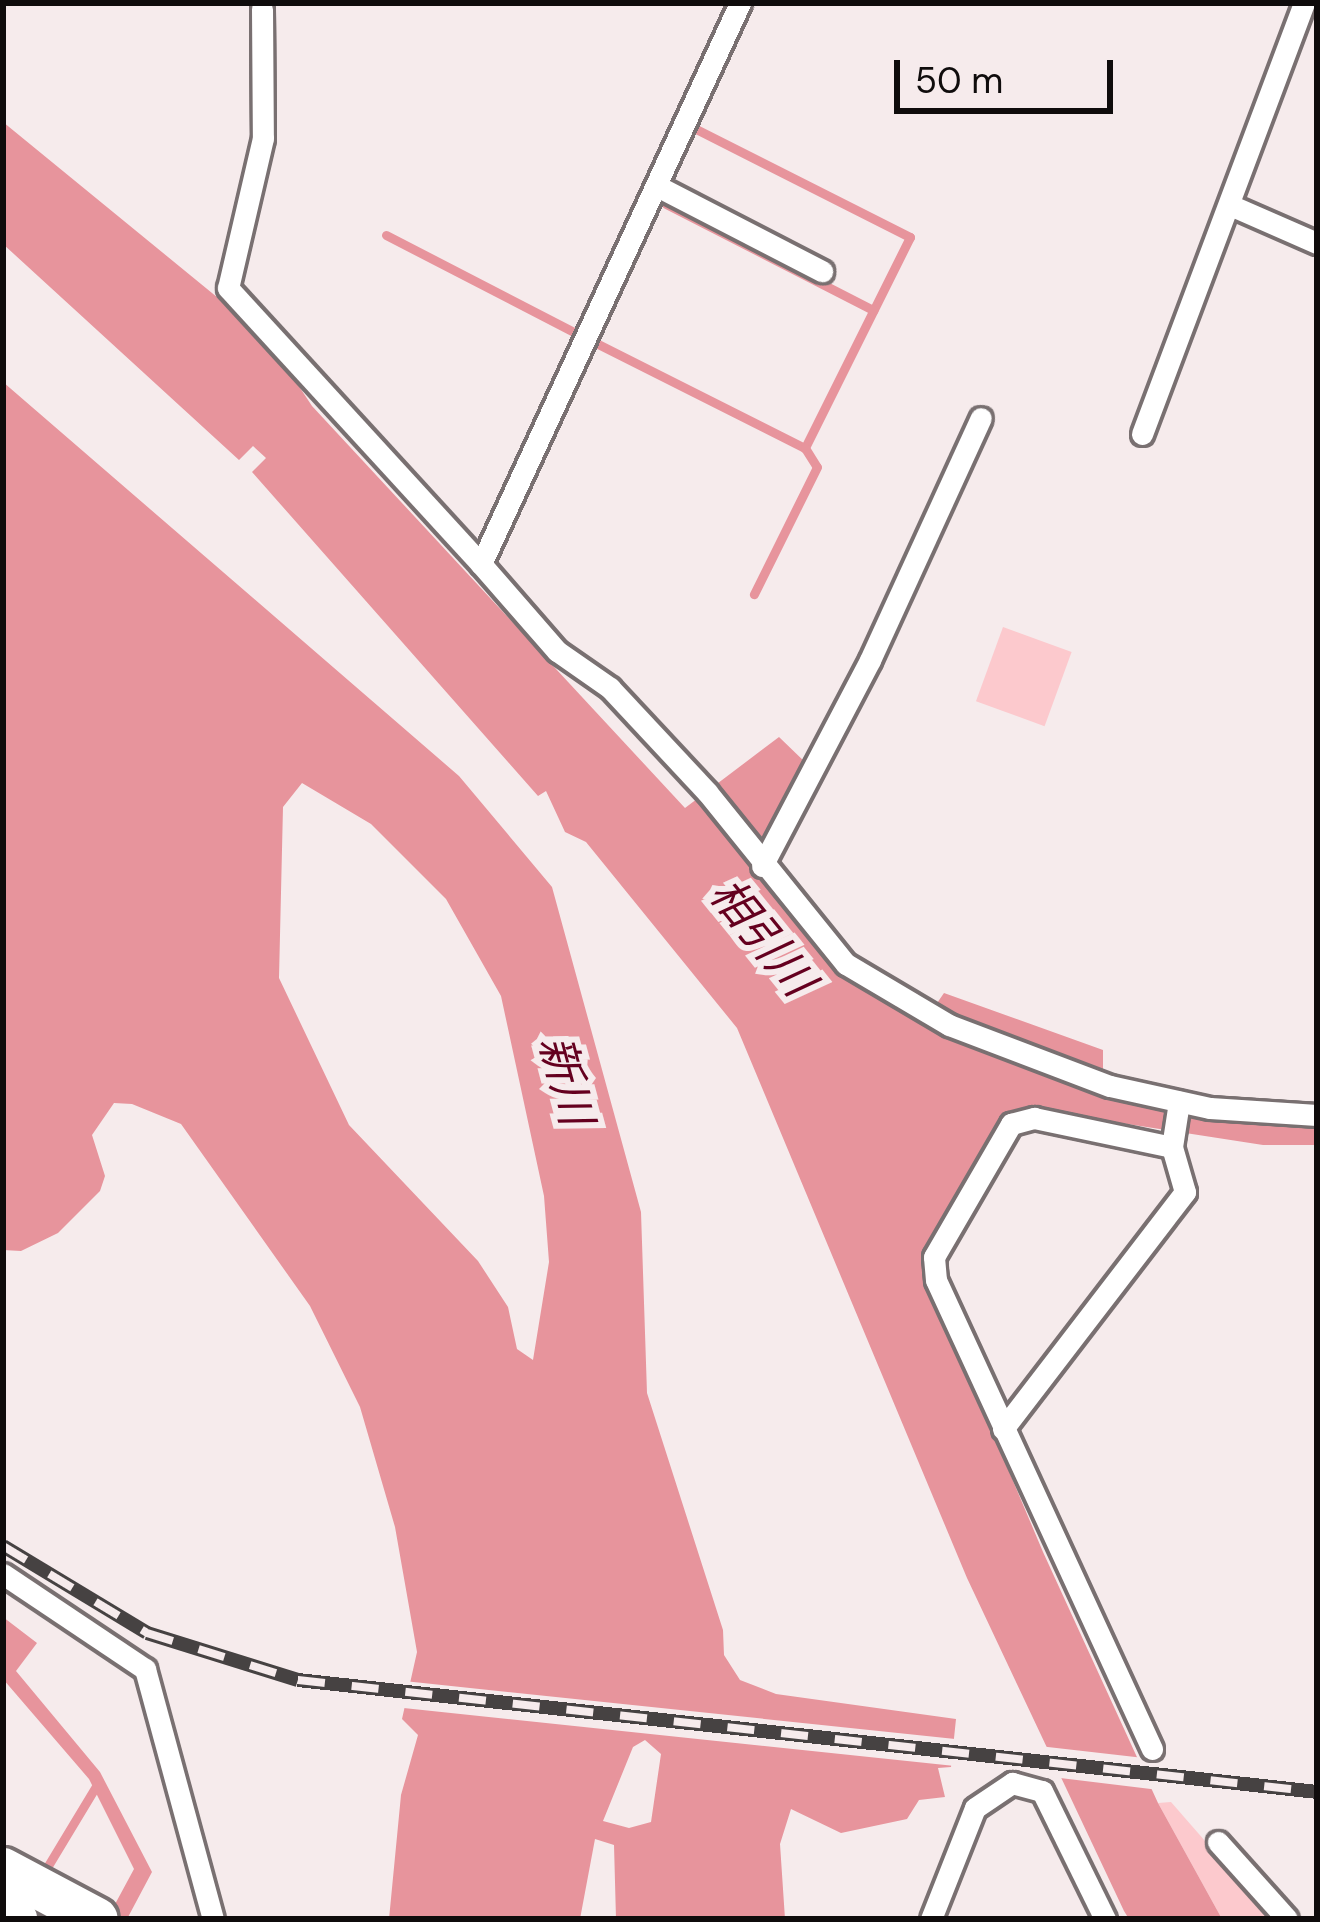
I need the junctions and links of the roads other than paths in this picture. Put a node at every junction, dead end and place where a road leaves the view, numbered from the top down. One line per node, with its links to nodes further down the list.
1 (740, 3): 4 (street)
2 (1304, 3): 5 (street)
3 (262, 9): 12 (street)
4 (657, 186): 8 (street); 12 (street)
5 (1230, 205): 7 (street); 11 (street)
6 (782, 222): 8 (street)
7 (1317, 243)
8 (771, 244): 9 (street)
9 (822, 271)
10 (981, 418): 13 (street)
11 (1142, 434)
12 (481, 564): 13 (street)
13 (758, 861): 14 (street)
14 (1179, 1105): 15 (street); 16 (street)
15 (1317, 1115)
16 (1172, 1143): 17 (street); 17 (street)
17 (1003, 1429): 19 (street)
18 (3, 1574): 25 (street)
19 (1152, 1749)
20 (1218, 1842): 28 (street)
21 (3, 1869): 24 (highway)
22 (3, 1912): 23 (highway)
23 (16, 1919)
24 (97, 1919)
25 (213, 1919)
26 (931, 1919): 27 (street)
27 (1105, 1919)
28 (1287, 1919)

